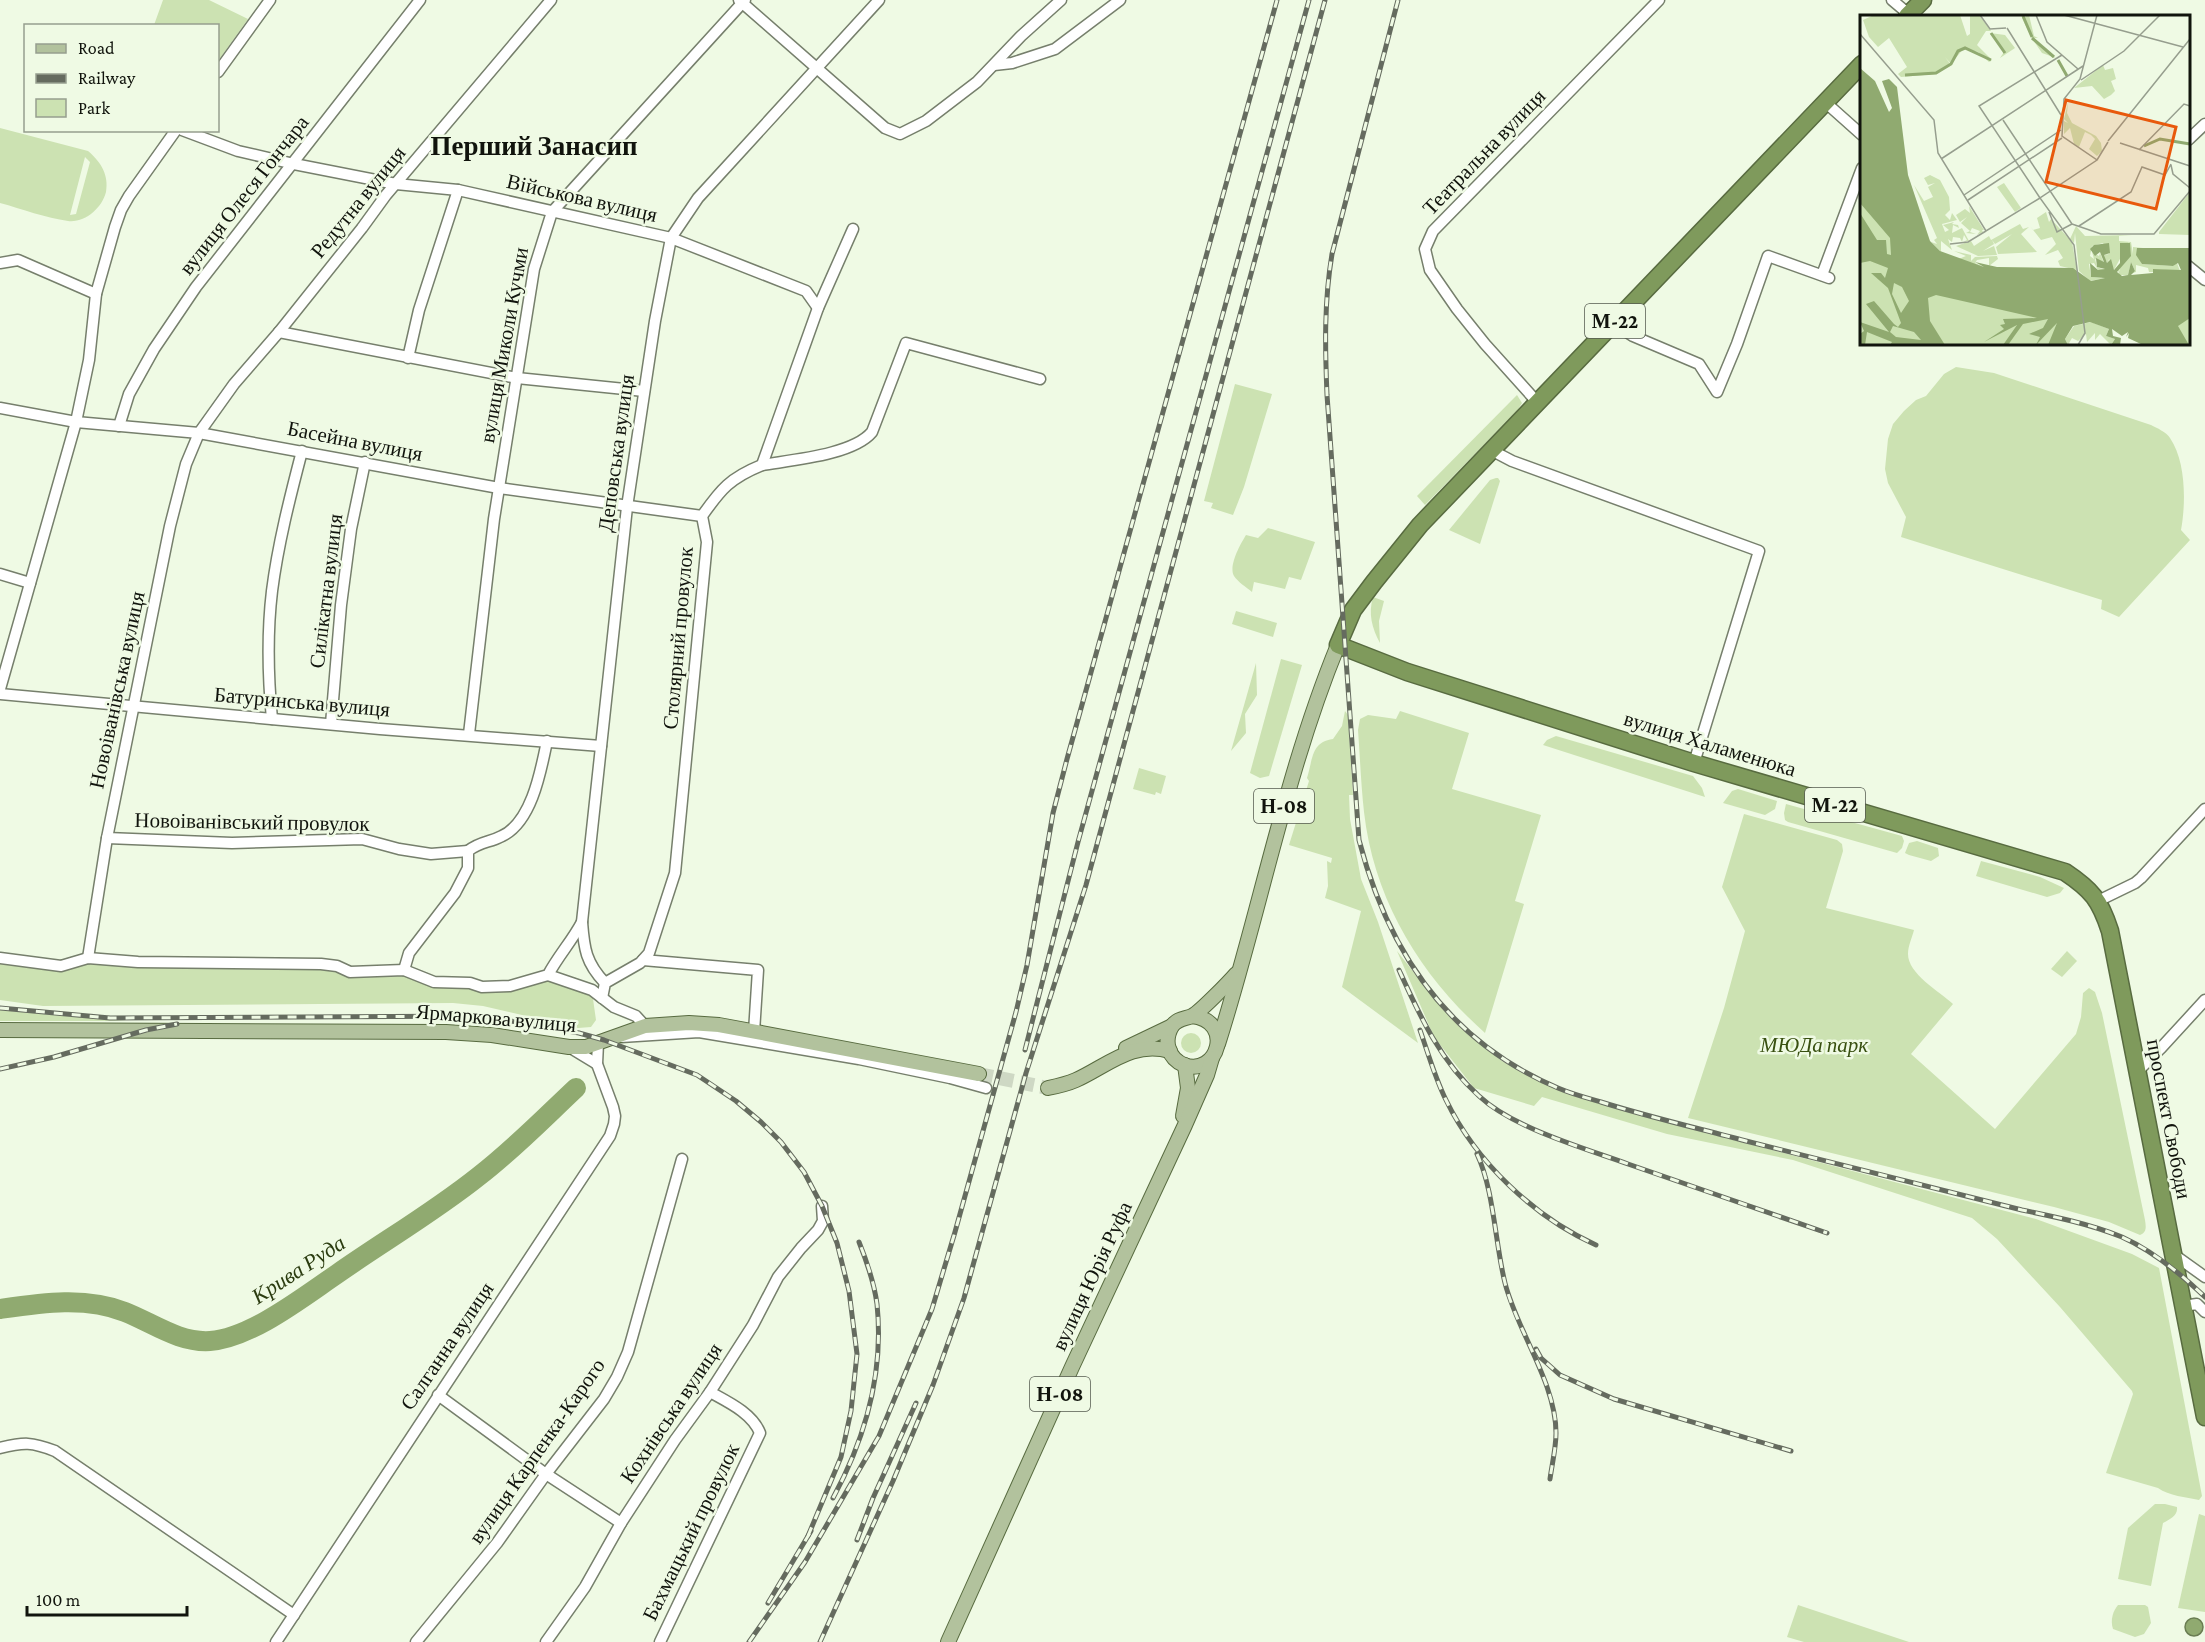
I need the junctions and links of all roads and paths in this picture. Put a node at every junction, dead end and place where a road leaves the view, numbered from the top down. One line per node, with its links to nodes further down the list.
1 (270, 0): 16 (street)
2 (420, 0): 23 (street, вулиця Олеся Гончара)
3 (551, 0): 25 (street, Редутна вулиця)
4 (879, 0): 15 (street, Деповська вулиця)
5 (1061, 0): 13 (street)
6 (1120, 0): 13 (street)
7 (1659, 0): 41 (street, Театральна вулиця)
8 (1892, 0): 11 (street)
9 (1923, 0): 12 (highway)
10 (742, 1): 15 (street); 27 (street, вулиця Миколи Кучми)
11 (1908, 15)
12 (1910, 15)
13 (994, 64): 15 (street)
14 (1860, 66): 17 (highway, М-22)
15 (816, 69): 29 (street, Деповська вулиця)
16 (219, 71)
17 (1825, 102): 21 (street); 35 (highway, М-22)
18 (2205, 124): 22 (street)
19 (175, 132): 33 (street)
20 (187, 132): 23 (street, Військова вулиця)
21 (1860, 133)
22 (2190, 138)
23 (294, 164): 25 (street, Військова вулиця); 44 (street, вулиця Олеся Гончара)
24 (1860, 174): 35 (street)
25 (396, 184): 26 (street, Військова вулиця); 36 (street, Редутна вулиця)
26 (458, 190): 27 (street, Військова вулиця); 37 (street)
27 (552, 212): 29 (street, Військова вулиця); 38 (street, вулиця Миколи Кучми)
28 (853, 230): 34 (street)
29 (671, 238): 34 (street, Військова вулиця); 40 (street, Деповська вулиця)
30 (0, 263): 33 (street)
31 (2190, 268): 32 (street)
32 (2205, 280)
33 (96, 294): 43 (street)
34 (818, 308): 49 (street)
35 (1613, 323): 41 (highway, М-22)
36 (279, 332): 37 (street); 45 (street, Редутна вулиця)
37 (408, 358): 38 (street)
38 (517, 378): 40 (street); 50 (street, вулиця Миколи Кучми)
39 (1040, 379): 49 (street)
40 (644, 391): 51 (street, Деповська вулиця)
41 (1538, 402): 46 (highway, М-22)
42 (0, 408): 43 (street, Басейна вулиця)
43 (76, 422): 44 (street, Басейна вулиця); 54 (street)
44 (119, 426): 45 (street, Басейна вулиця)
45 (200, 433): 47 (street, Басейна вулиця); 58 (street, Новоіванівська вулиця)
46 (1491, 450): 55 (highway, М-22); 64 (street)
47 (302, 451): 48 (street, Басейна вулиця); 59 (street)
48 (365, 462): 50 (street, Басейна вулиця); 60 (street, Силікатна вулиця)
49 (762, 465): 52 (street)
50 (499, 488): 51 (street, Басейна вулиця); 61 (street, вулиця Миколи Кучми)
51 (627, 507): 52 (street, Басейна вулиця); 63 (street, Деповська вулиця)
52 (702, 516): 72 (street, Столярний провулок)
53 (0, 574): 54 (street)
54 (30, 583): 56 (street)
55 (1338, 645): 64 (highway, вулиця Халаменюка / М-22); 74 (main road, Н-08)
56 (0, 689)
57 (0, 694): 58 (street, Батуринська вулиця)
58 (133, 707): 59 (street, Батуринська вулиця); 66 (street, Новоіванівська вулиця)
59 (272, 719): 60 (street, Батуринська вулиця)
60 (331, 724): 61 (street, Батуринська вулиця)
61 (469, 734): 62 (street, Батуринська вулиця)
62 (547, 741): 63 (street, Батуринська вулиця); 67 (street)
63 (601, 746): 69 (street, Деповська вулиця)
64 (1695, 764): 68 (highway, вулиця Халаменюка / М-22)
65 (2205, 809): 68 (street)
66 (107, 838): 67 (street, Новоіванівський провулок); 71 (street, Новоіванівська вулиця)
67 (468, 851): 73 (street)
68 (2098, 901): 93 (highway, проспект Свободи / М-22)
69 (582, 922): 75 (street); 76 (street, Деповська вулиця)
70 (0, 958): 71 (street)
71 (88, 958): 73 (street)
72 (643, 960): 76 (street); 83 (street)
73 (404, 970): 75 (street)
74 (1239, 970): 79 (main road, Н-08); 86 (main road, Н-08)
75 (548, 975): 77 (street)
76 (605, 983): 77 (street)
77 (602, 998): 80 (street)
78 (2205, 1000): 93 (street)
79 (1192, 1016): 81 (main road, Н-08); 86 (main road)
80 (645, 1026): 83 (main road, Ярмаркова вулиця); 84 (main road, Ярмаркова вулиця)
81 (1172, 1026): 88 (main road); 90 (main road)
82 (0, 1030): 87 (main road, Ярмаркова вулиця)
83 (754, 1032): 94 (main road, Ярмаркова вулиця)
84 (612, 1036): 85 (main road, Ярмаркова вулиця); 95 (street)
85 (598, 1043): 87 (main road, Ярмаркова вулиця); 91 (street, Салганна вулиця)
86 (1218, 1044): 89 (main road, Н-08)
87 (569, 1047): 91 (street)
88 (1170, 1051): 90 (main road); 92 (main road)
89 (1212, 1058): 92 (main road); 97 (main road, вулиця Юрія Руфа / Н-08)
90 (1113, 1059): 96 (main road)
91 (597, 1064): 105 (street, Салганна вулиця)
92 (1185, 1065): 97 (main road, Н-08)
93 (2136, 1072): 100 (highway, проспект Свободи / М-22)
94 (979, 1074)
95 (986, 1088)
96 (1048, 1088)
97 (1175, 1147): 115 (main road, вулиця Юрія Руфа / Н-08)
98 (682, 1159): 108 (street, вулиця Карпенка-Карого)
99 (822, 1206): 104 (street, Кохнівська вулиця)
100 (2172, 1253): 101 (street); 102 (highway, проспект Свободи / М-22)
101 (2205, 1277)
102 (2183, 1306): 103 (street); 106 (highway, проспект Свободи / М-22)
103 (2205, 1312)
104 (710, 1392): 109 (street, Кохнівська вулиця); 114 (street, Бахмацький провулок)
105 (438, 1395): 108 (street); 110 (street, Салганна вулиця)
106 (2205, 1417)
107 (0, 1448): 110 (street)
108 (546, 1474): 109 (street); 112 (street, вулиця Карпенка-Карого)
109 (621, 1523): 113 (street, Кохнівська вулиця)
110 (294, 1615): 111 (street, Салганна вулиця)
111 (276, 1642)
112 (416, 1642)
113 (546, 1642)
114 (660, 1642)
115 (948, 1642)

